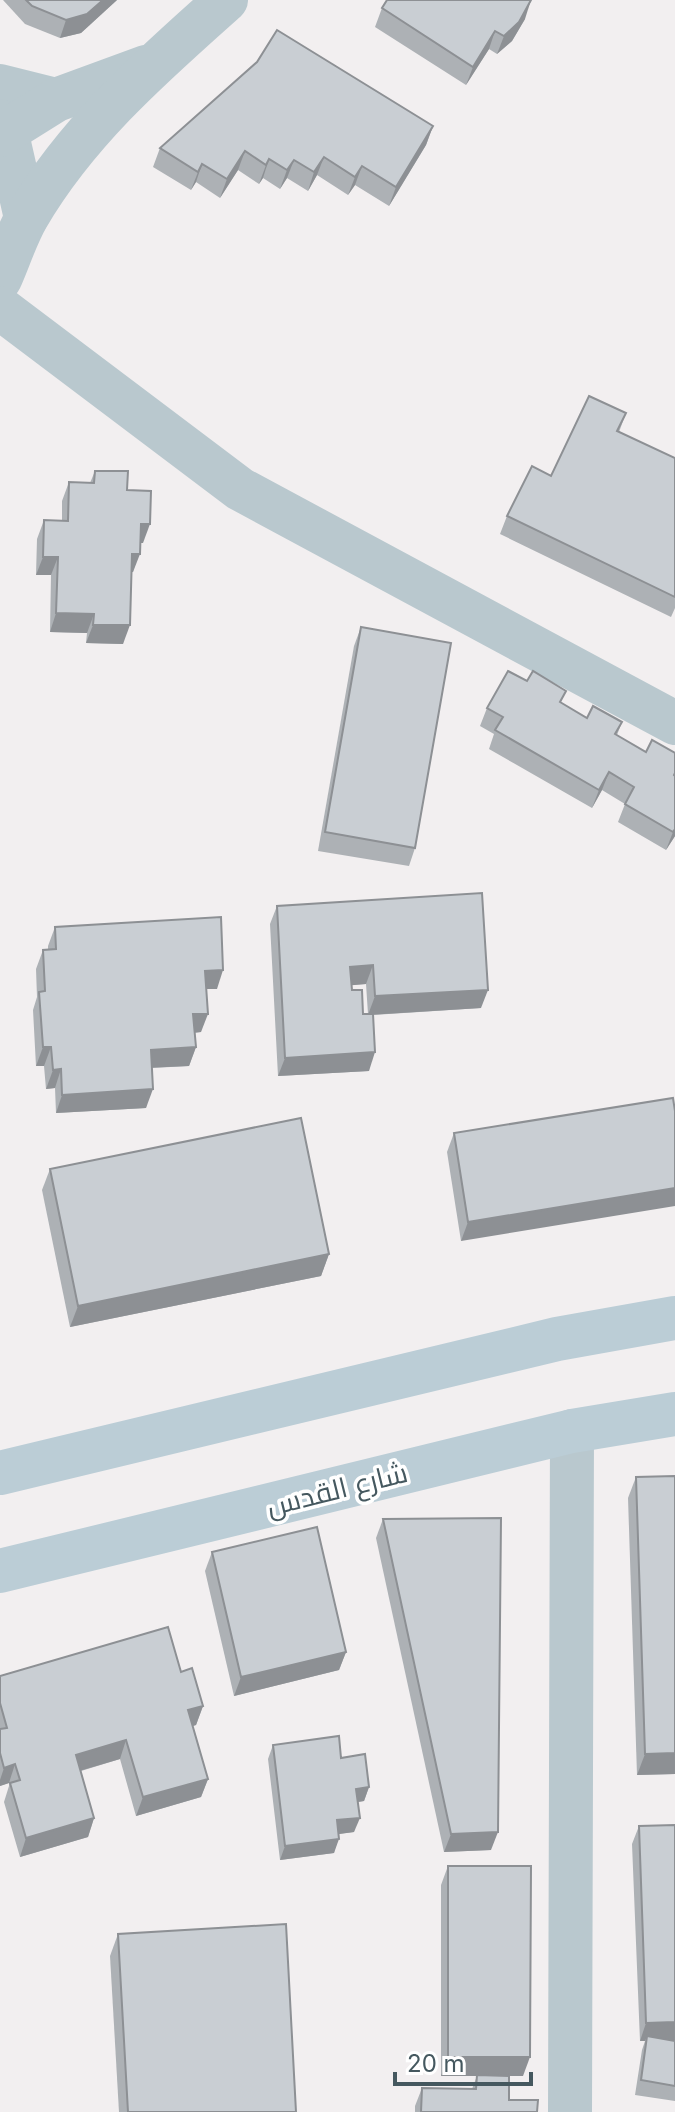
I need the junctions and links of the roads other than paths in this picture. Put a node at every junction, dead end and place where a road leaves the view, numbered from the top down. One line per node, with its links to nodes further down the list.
1 (226, 0): 2 (street)
2 (155, 63): 4 (street); 6 (street)
3 (0, 86): 4 (street)
4 (56, 100): 5 (street)
5 (2, 129): 6 (street)
6 (26, 218): 7 (street)
7 (0, 279)
8 (0, 308): 9 (street)
9 (675, 723)
10 (675, 1318): 13 (main road)
11 (675, 1414): 12 (main road, شارع القدس)
12 (572, 1431): 14 (main road, شارع القدس); 15 (street)
13 (0, 1473)
14 (0, 1571)
15 (570, 2112)

